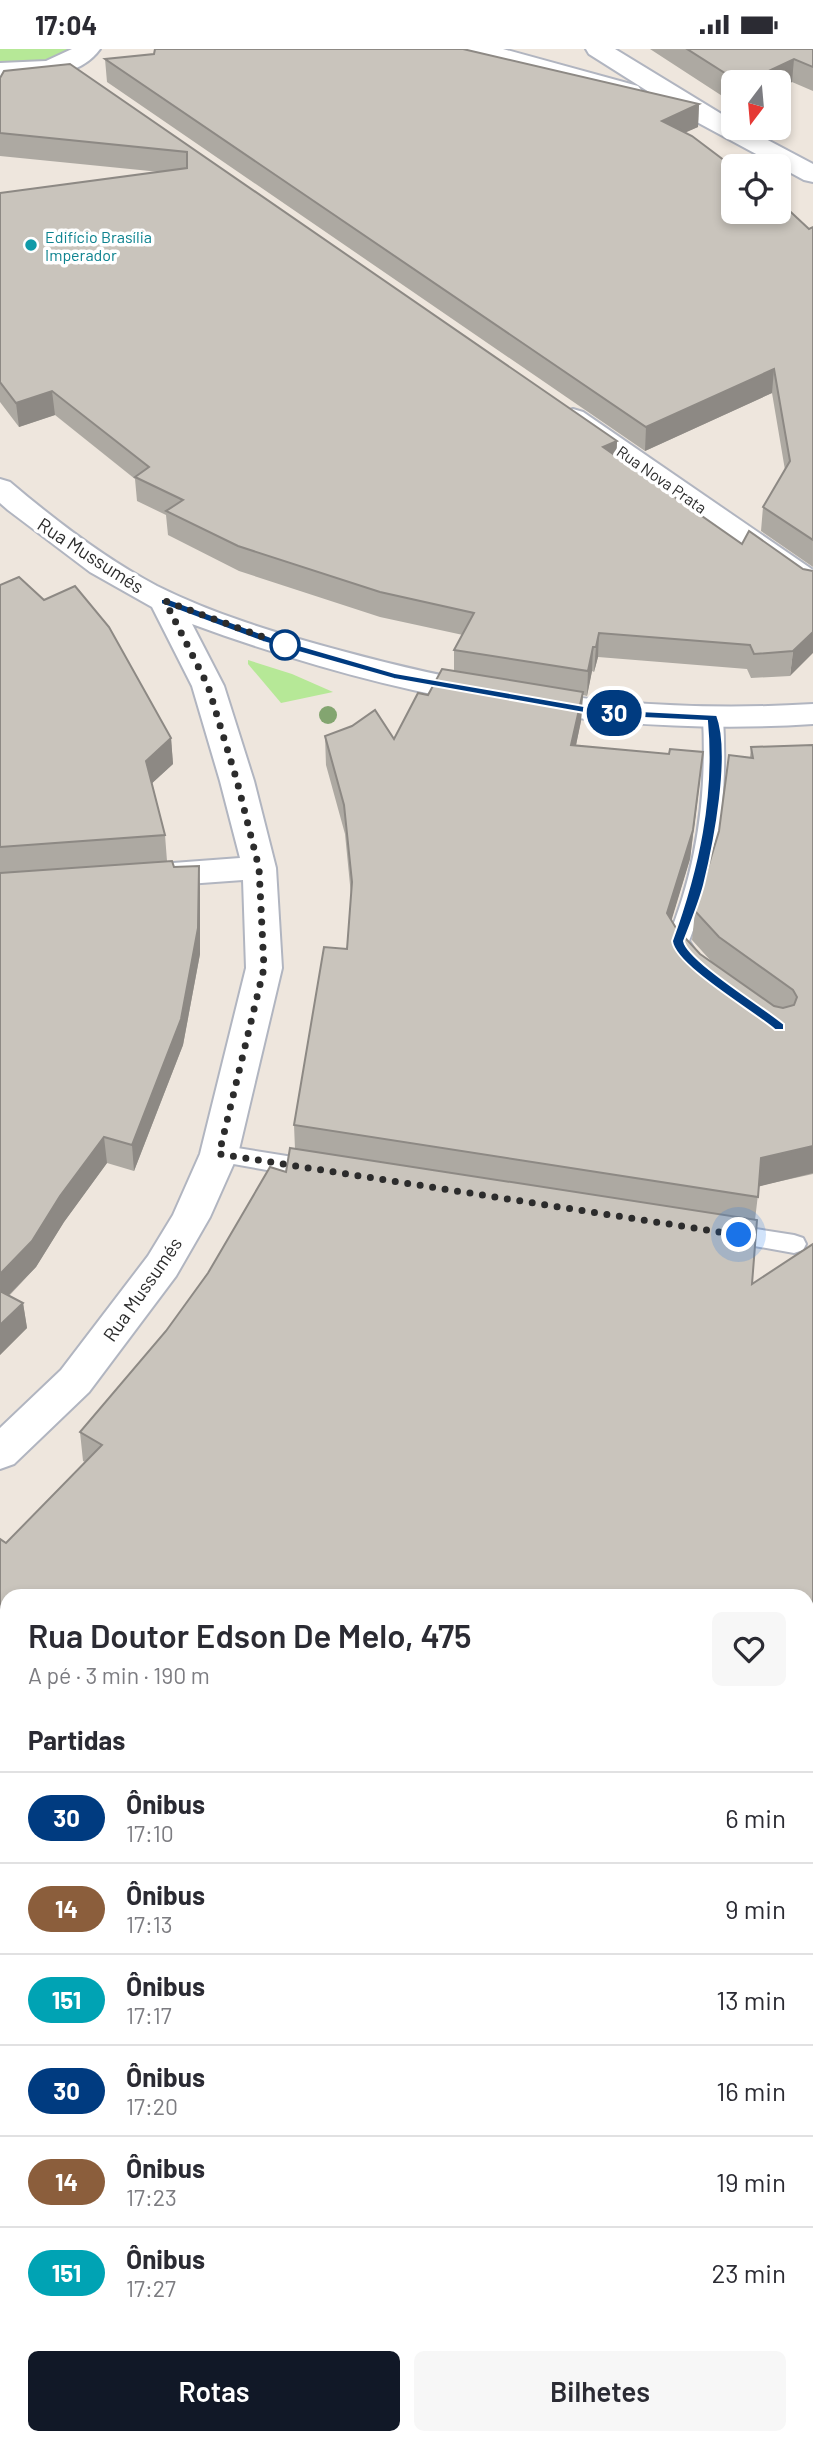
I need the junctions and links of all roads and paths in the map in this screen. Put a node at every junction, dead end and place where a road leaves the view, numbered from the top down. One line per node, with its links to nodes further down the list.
1 (88, 49): 4 (street)
2 (475, 49): 7 (street)
3 (598, 49): 7 (street)
4 (61, 65): 5 (street); 6 (street)
5 (0, 70)
6 (84, 80)
7 (704, 116): 8 (street)
8 (813, 174)
9 (551, 403): 11 (street, Rua Nova Prata)
10 (0, 488): 12 (street, Rua Mussumés)
11 (813, 583)
12 (165, 601): 14 (street); 15 (street, Rua Mussumés)
13 (813, 714): 14 (street)
14 (713, 718): 17 (lane)
15 (259, 868): 16 (street); 18 (street, Rua Mussumés)
16 (109, 879)
17 (703, 972)
18 (219, 1154): 19 (lane); 22 (street, Rua Mussumés)
19 (342, 1173)
20 (698, 1229): 21 (lane)
21 (794, 1244)
22 (0, 1453)

